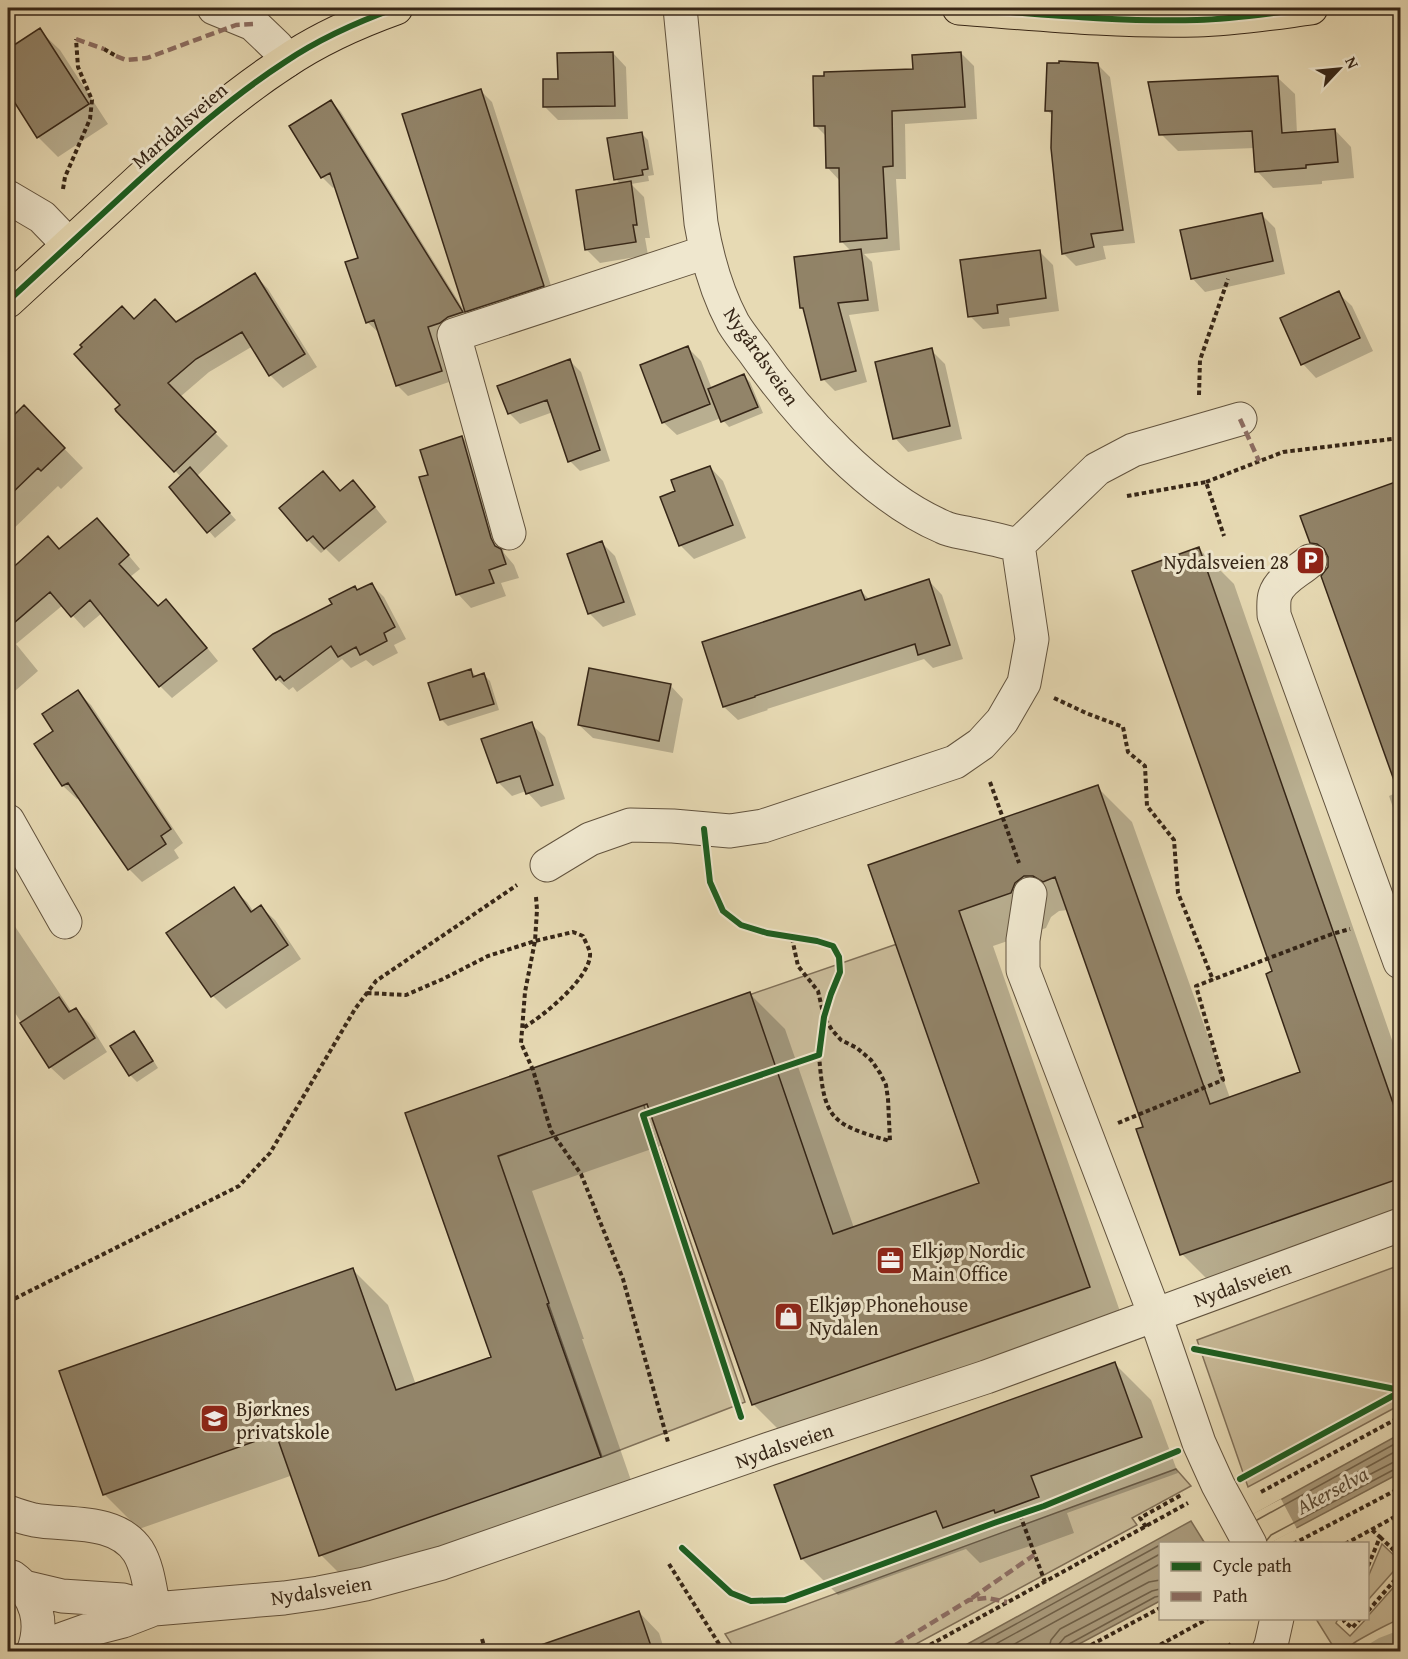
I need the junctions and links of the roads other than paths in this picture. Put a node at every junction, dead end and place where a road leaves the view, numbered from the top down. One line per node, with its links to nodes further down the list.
1 (214, 8): 6 (street)
2 (396, 8): 6 (main road, Maridalsveien)
3 (680, 8): 9 (street, Nygårdsveien)
4 (959, 8): 5 (main road)
5 (1311, 8)
6 (286, 61): 8 (main road, Maridalsveien)
7 (8, 197): 8 (street)
8 (69, 244): 10 (main road, Maridalsveien)
9 (706, 252): 12 (street); 13 (street, Nygårdsveien)
10 (8, 301)
11 (1239, 419): 13 (street)
12 (509, 533)
13 (1018, 545): 16 (street)
14 (1310, 561): 19 (street)
15 (8, 821): 18 (street)
16 (540, 870)
17 (1030, 894): 21 (street)
18 (65, 922)
19 (1401, 962)
20 (1401, 1225): 21 (street, Nydalsveien)
21 (1155, 1315): 23 (street); 25 (street, Nydalsveien)
22 (8, 1512): 25 (street)
23 (1244, 1533)
24 (16, 1581): 25 (street, Nydalsveien); 27 (street)
25 (153, 1609): 27 (street, Nydalsveien)
26 (1277, 1620): 28 (street)
27 (33, 1651)
28 (1268, 1652)

